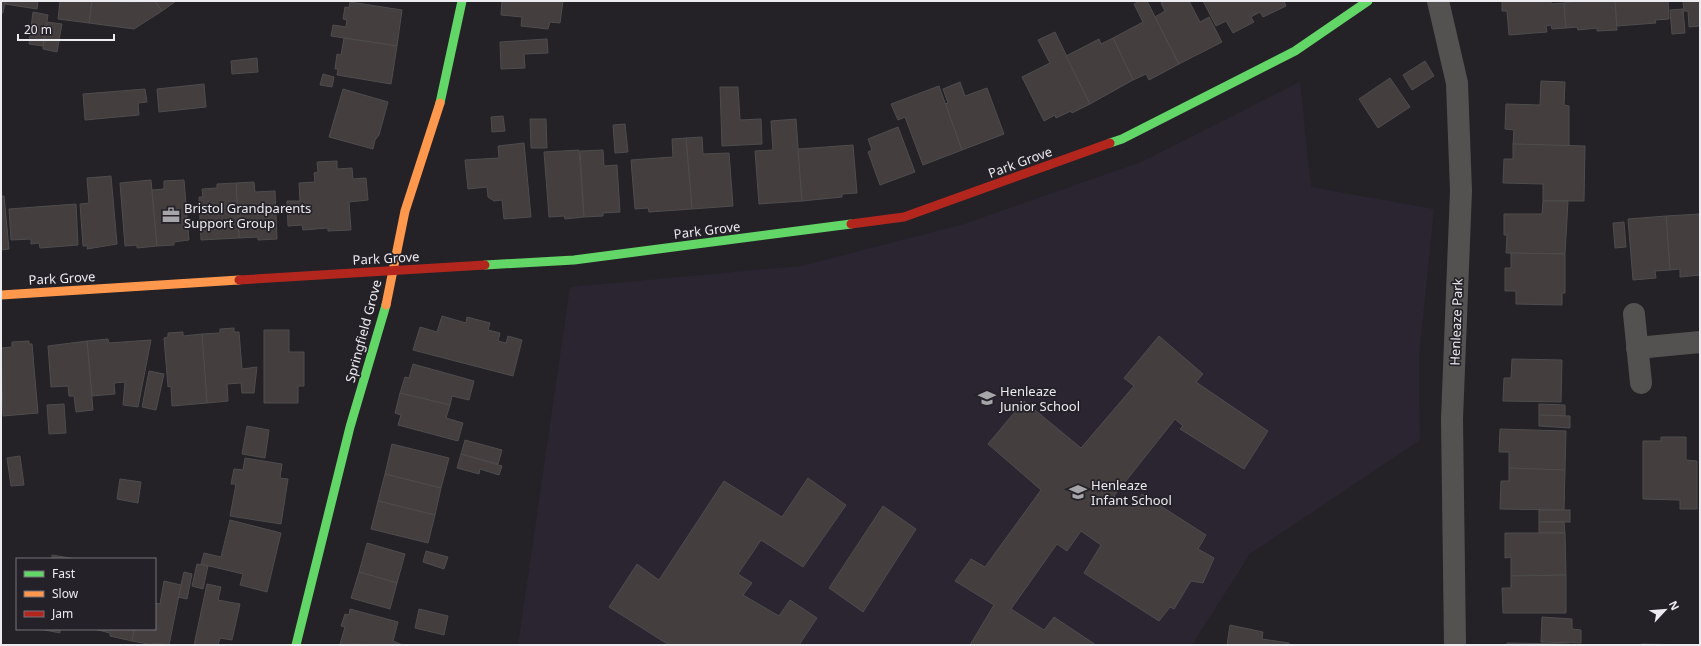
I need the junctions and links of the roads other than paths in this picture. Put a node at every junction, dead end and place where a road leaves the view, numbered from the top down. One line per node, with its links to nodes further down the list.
1 (462, 1): 4 (street, Springfield Grove)
2 (1368, 1): 4 (street, Park Grove)
3 (1438, 1): 11 (street, Henleaze Park)
4 (392, 271): 5 (street, Park Grove); 10 (street, Springfield Grove)
5 (1, 295)
6 (1634, 314): 8 (street)
7 (1700, 342): 8 (street)
8 (1637, 348): 9 (street)
9 (1641, 383)
10 (296, 645)
11 (1455, 645)

